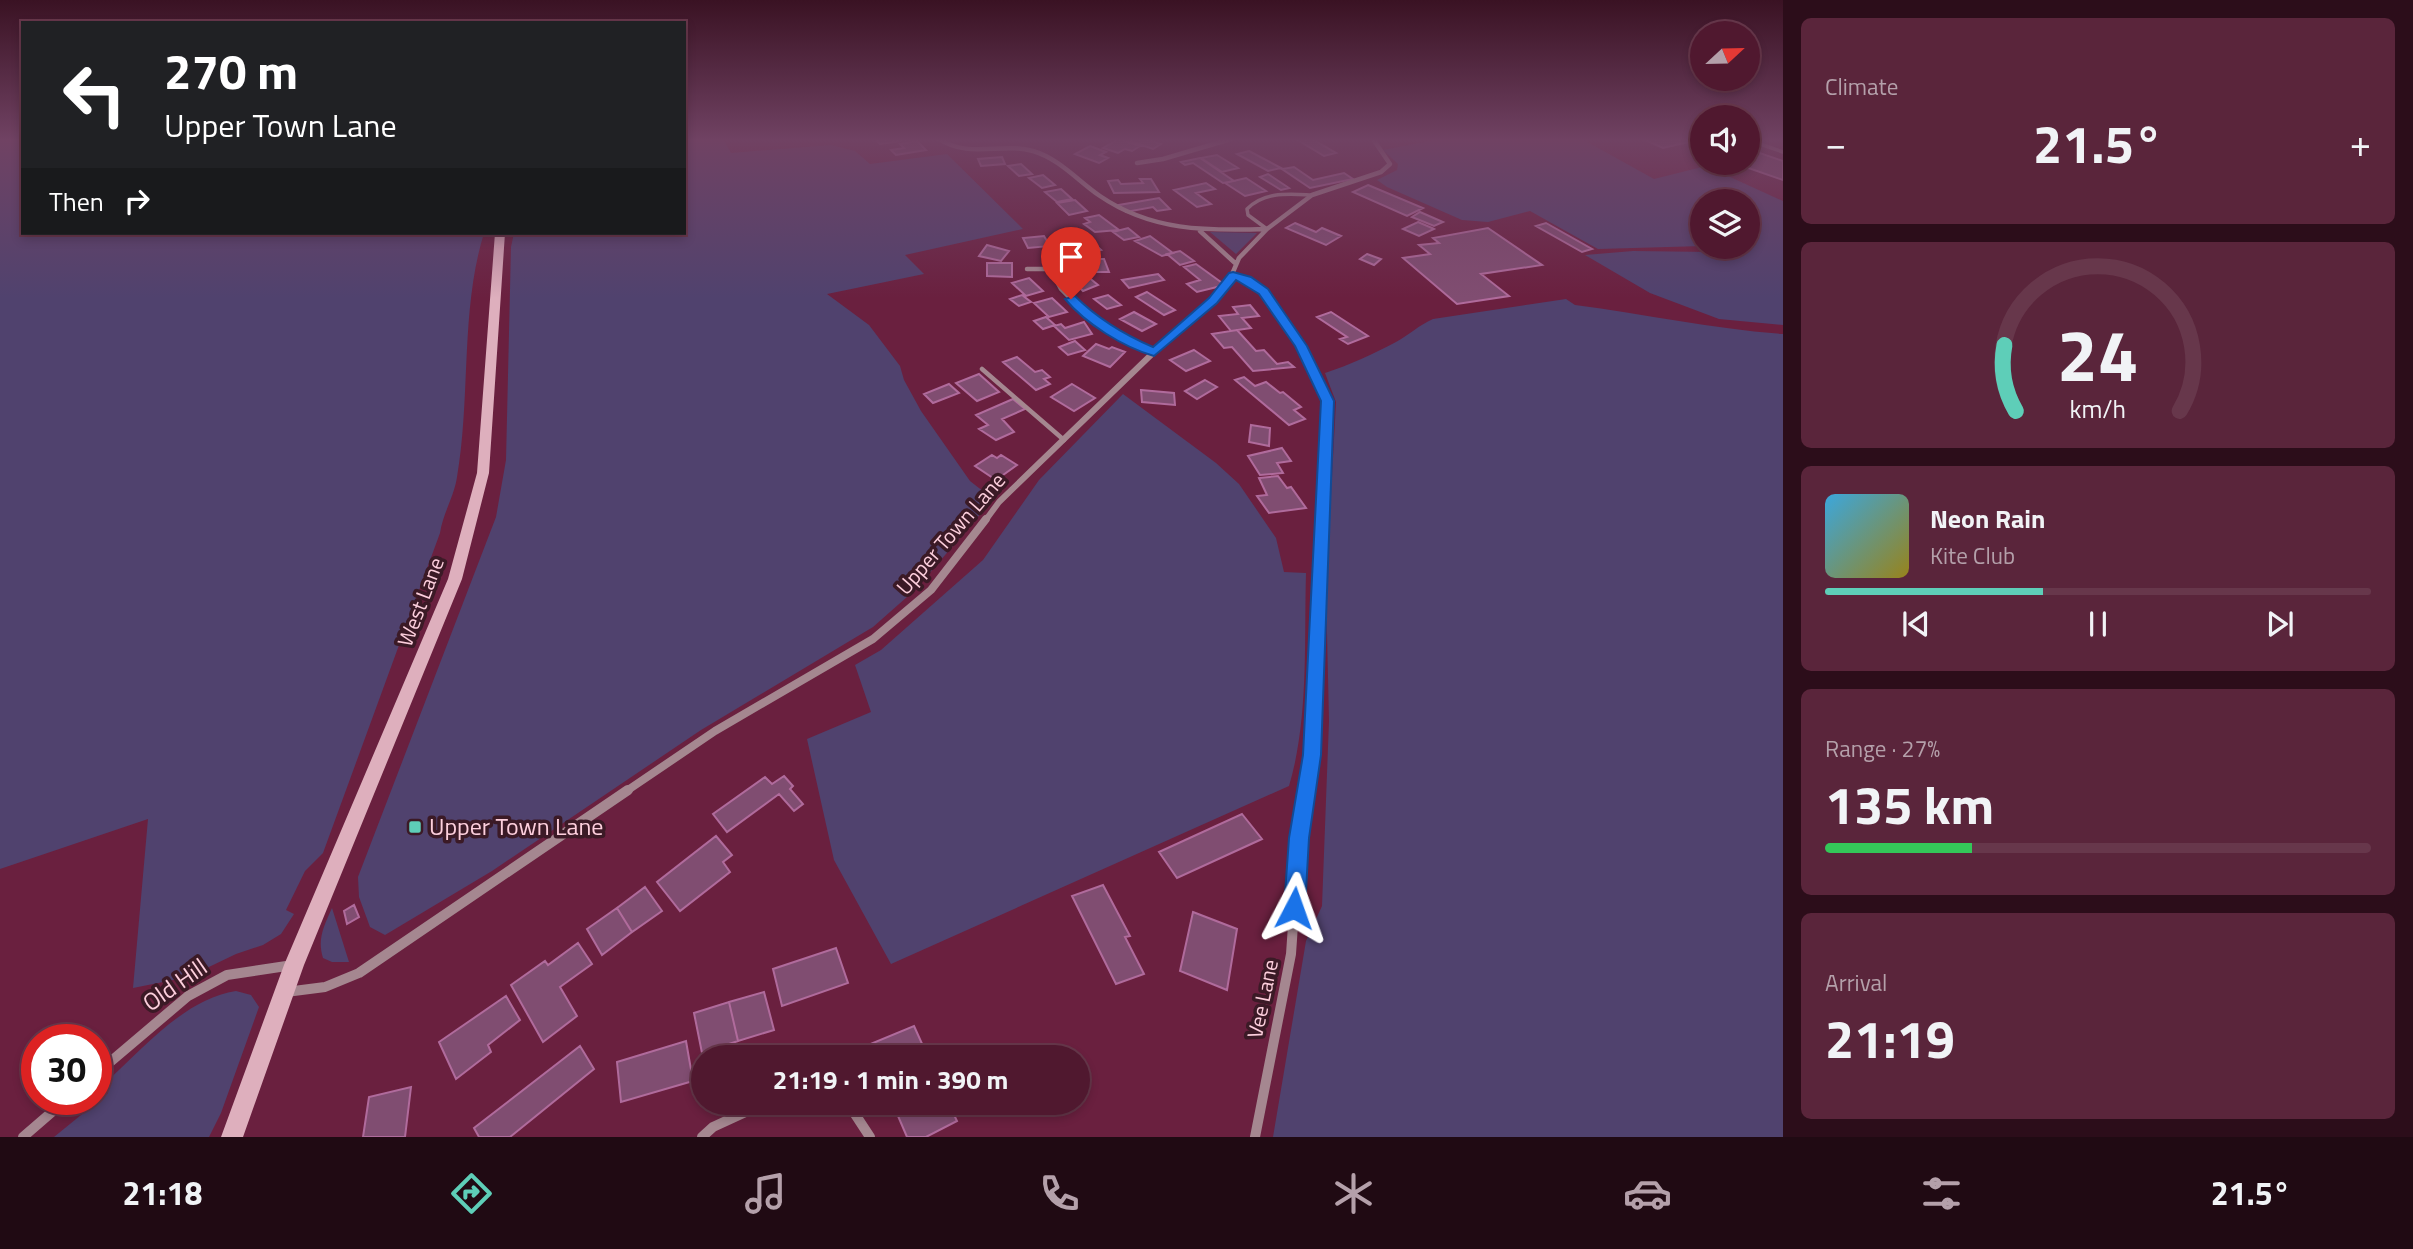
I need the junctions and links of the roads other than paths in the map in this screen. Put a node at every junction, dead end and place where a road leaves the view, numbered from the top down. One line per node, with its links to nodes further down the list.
1 (1094, 192): 5 (street)
2 (1321, 192): 3 (street)
3 (1312, 195): 4 (street); 4 (lane)
4 (1267, 229): 5 (street); 8 (street)
5 (1200, 231): 8 (street)
6 (500, 235): 15 (street, West Lane)
7 (1045, 259): 10 (street)
8 (1235, 263): 11 (street, Upper Town Lane)
9 (1027, 269): 10 (street)
10 (1047, 270): 12 (street)
11 (1233, 275): 12 (street, Upper Town Lane); 25 (street, Vee Lane)
12 (1154, 352): 14 (street, Upper Town Lane)
13 (982, 369): 14 (lane)
14 (1064, 440): 16 (street, Upper Town Lane)
15 (294, 965): 16 (street, West Lane); 17 (street, Old Hill)
16 (284, 992): 22 (street, West Lane)
17 (112, 1060)
18 (49, 1115): 21 (street)
19 (739, 1115): 23 (street)
20 (856, 1115): 24 (street)
21 (23, 1137)
22 (232, 1137)
23 (702, 1137)
24 (870, 1137)
25 (1255, 1137)

